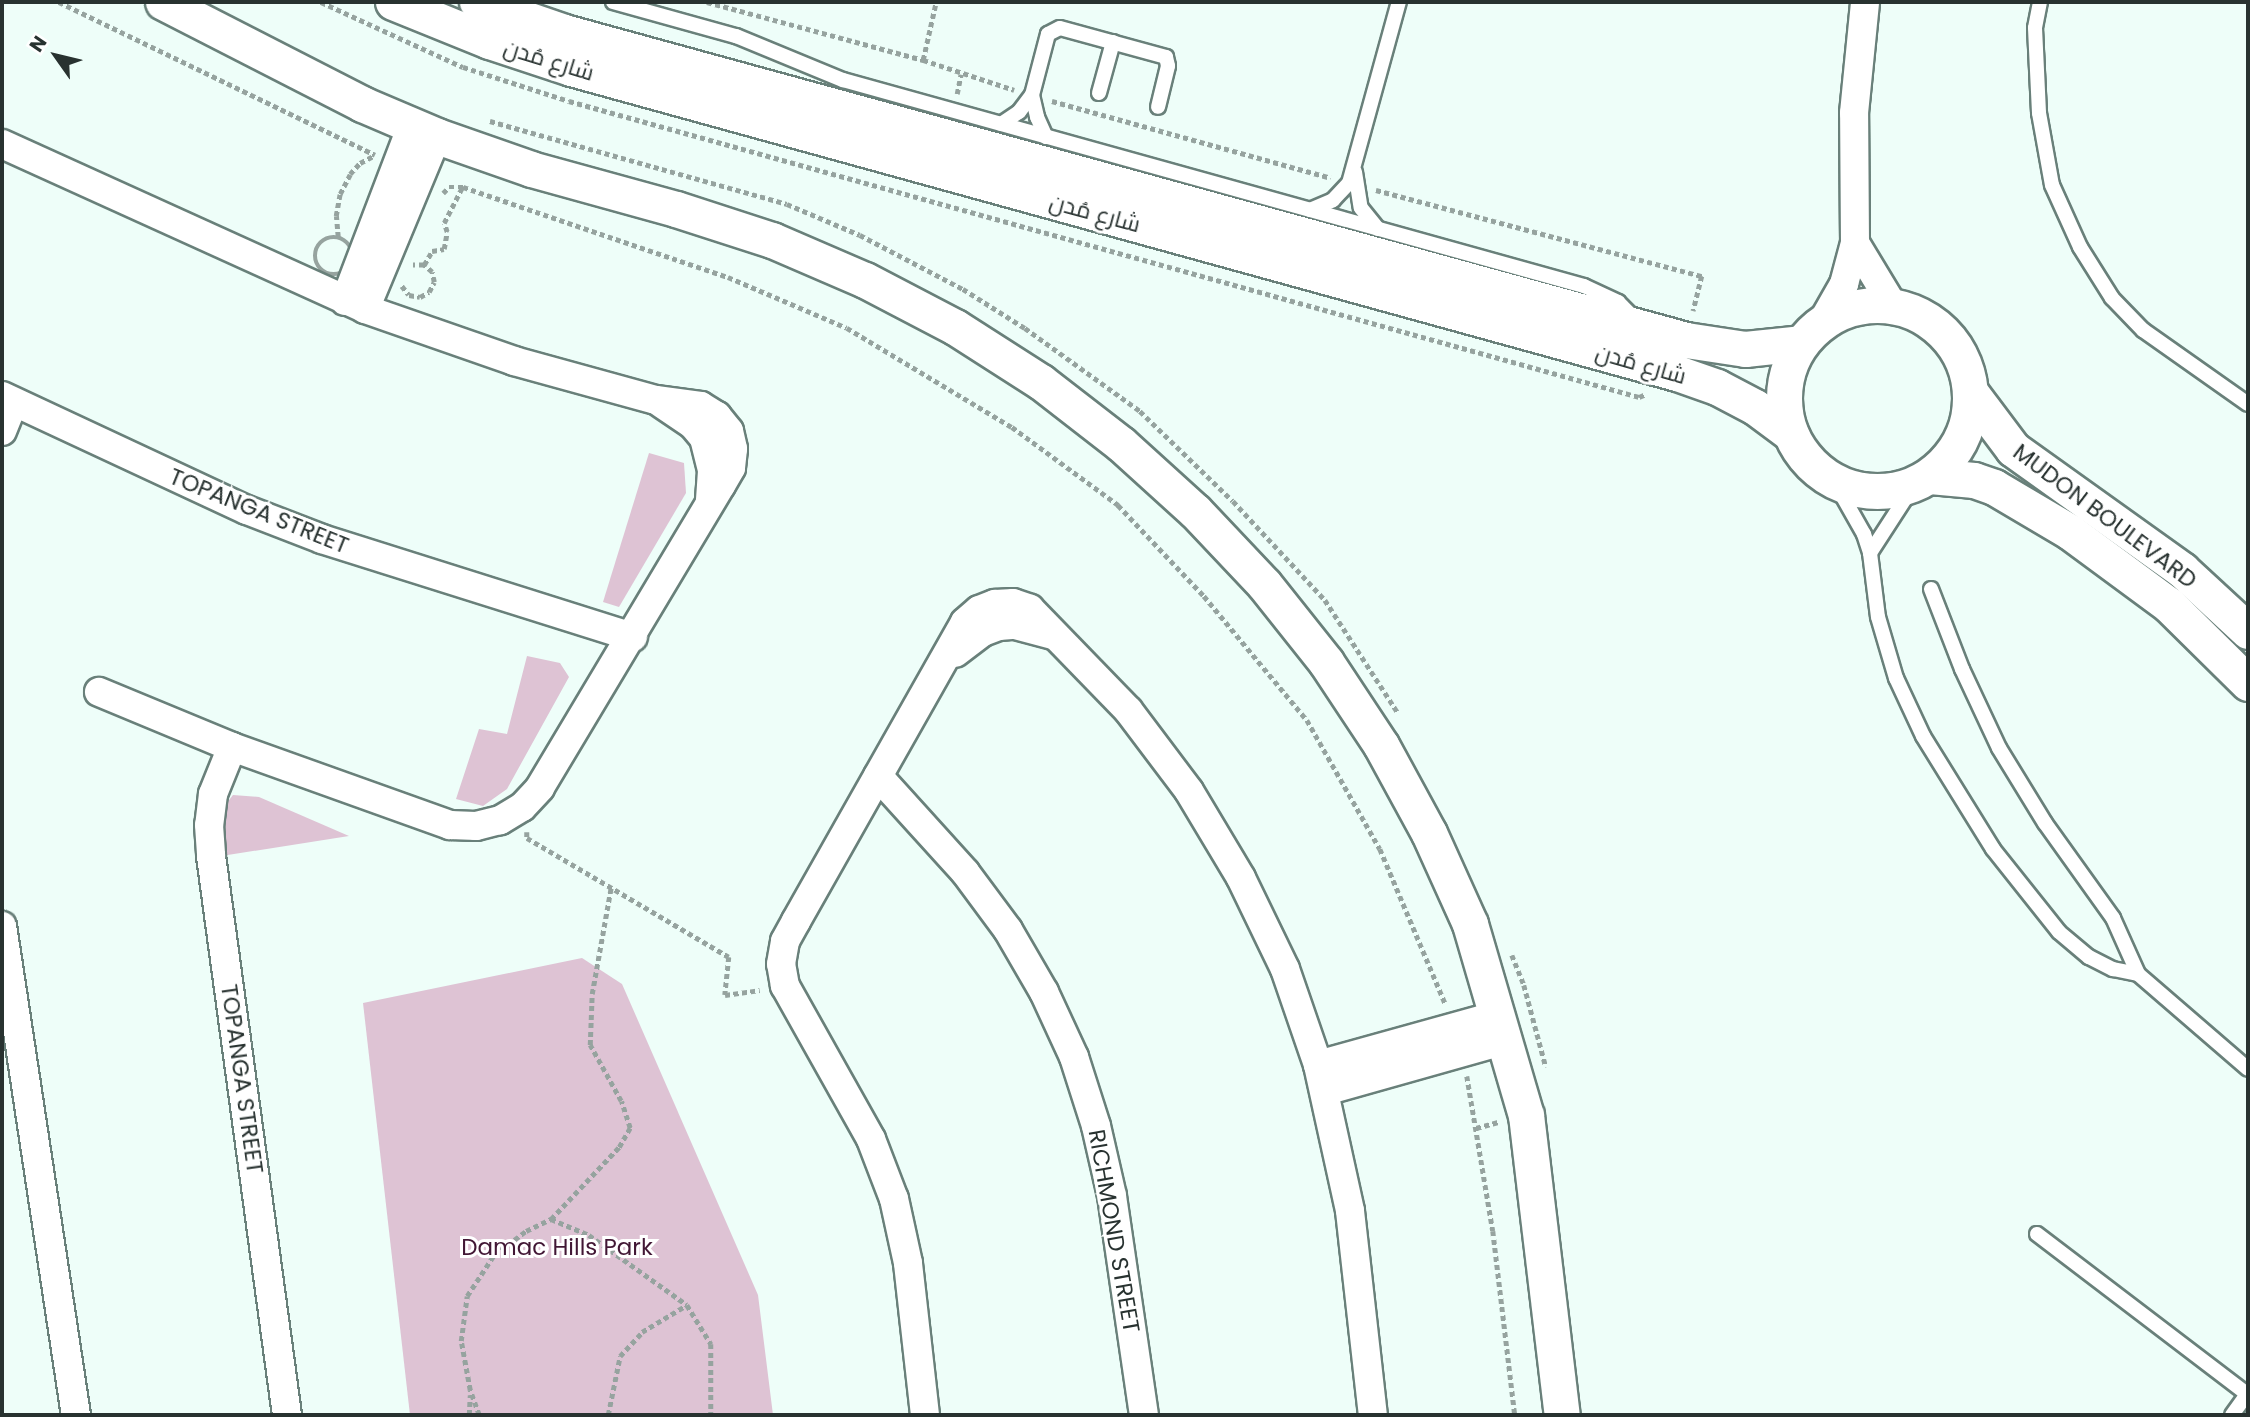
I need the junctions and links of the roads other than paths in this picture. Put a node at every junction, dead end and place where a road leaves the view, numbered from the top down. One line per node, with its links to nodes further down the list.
1 (163, 2): 13 (street)
2 (393, 2): 28 (street, شارع مُدن)
3 (477, 2): 22 (street, شارع مُدن)
4 (613, 2): 12 (lane)
5 (1399, 2): 16 (lane)
6 (1865, 2): 19 (street)
7 (2040, 2): 26 (lane)
8 (1112, 42): 9 (lane); 10 (lane); 11 (lane)
9 (1099, 93)
10 (1032, 95): 12 (lane); 14 (lane)
11 (1158, 107)
12 (1002, 124): 14 (lane)
13 (425, 131): 21 (street); 41 (street)
14 (1046, 137): 17 (lane)
15 (2, 144): 21 (street)
16 (1355, 167): 17 (lane); 18 (lane)
17 (1310, 210): 18 (lane)
18 (1378, 229): 22 (lane)
19 (1854, 243): 20 (street); 23 (street)
20 (1892, 304): 23 (street); 24 (street)
21 (355, 305): 34 (street)
22 (1645, 330): 23 (street, شارع مُدن)
23 (1812, 332): 28 (street)
24 (1972, 393): 29 (street); 33 (street, MUDON BOULEVARD)
25 (8, 399): 27 (street, TOPANGA STREET); 34 (street, TOPANGA STREET)
26 (2248, 404)
27 (2, 431)
28 (1790, 433): 30 (street)
29 (1922, 480): 30 (street); 31 (lane); 35 (street, MUDON BOULEVARD)
30 (1834, 481): 31 (lane)
31 (1870, 553): 40 (lane)
32 (1931, 589): 40 (lane)
33 (2248, 631)
34 (633, 637): 37 (street)
35 (2248, 683)
36 (99, 692): 37 (street)
37 (232, 747): 47 (street, TOPANGA STREET)
38 (878, 776): 43 (street); 48 (street); 49 (street, RICHMOND STREET)
39 (2, 926): 46 (street)
40 (2138, 974): 42 (lane)
41 (1502, 1027): 43 (street); 51 (street)
42 (2248, 1069)
43 (1321, 1078): 50 (street)
44 (2037, 1234): 45 (lane)
45 (2248, 1394): 52 (lane)
46 (76, 1415)
47 (287, 1415)
48 (925, 1415)
49 (1144, 1415)
50 (1373, 1415)
51 (1562, 1415)
52 (2232, 1415)

